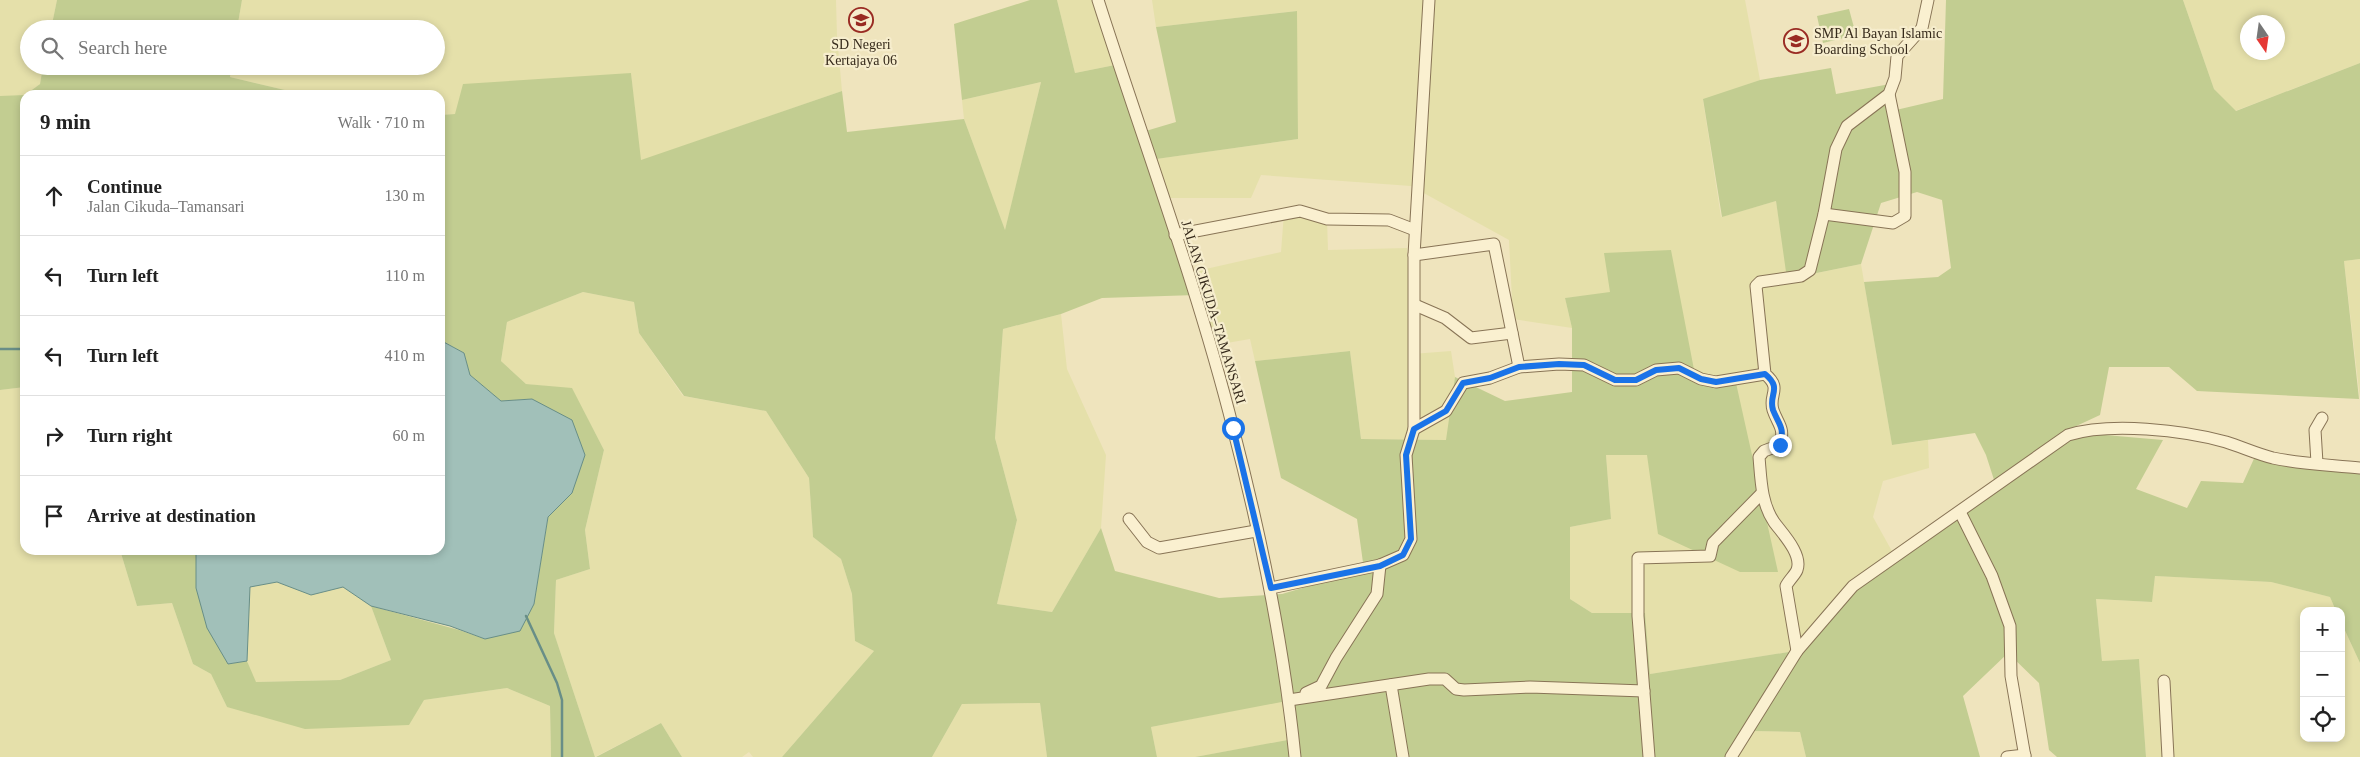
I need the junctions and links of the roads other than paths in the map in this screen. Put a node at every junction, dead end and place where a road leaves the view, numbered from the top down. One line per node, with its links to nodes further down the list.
1 (1098, 0): 7 (street, JALAN CIKUDA–TAMANSARI)
2 (1429, 0): 6 (street)
3 (1928, 0): 4 (street)
4 (1889, 94): 5 (street); 5 (street)
5 (1824, 214): 12 (street)
6 (1415, 230): 7 (street); 8 (street)
7 (1175, 235): 20 (street, JALAN CIKUDA–TAMANSARI)
8 (1414, 256): 9 (street); 10 (street)
9 (1415, 305): 10 (street); 14 (street)
10 (1512, 334): 11 (street)
11 (1519, 367): 12 (street); 14 (street)
12 (1765, 374): 17 (street)
13 (2322, 418): 15 (street)
14 (1414, 429): 21 (street)
15 (2317, 463): 16 (street); 18 (street)
16 (2360, 468)
17 (1762, 493): 23 (street); 26 (street)
18 (1960, 512): 23 (street); 28 (street)
19 (1129, 519): 20 (street)
20 (1256, 531): 22 (street, JALAN CIKUDA–TAMANSARI)
21 (1380, 566): 22 (street); 27 (street)
22 (1271, 588): 27 (street, JALAN CIKUDA–TAMANSARI)
23 (1797, 651): 32 (street)
24 (2164, 681): 34 (street)
25 (1391, 685): 26 (street); 27 (street); 30 (street)
26 (1644, 691): 31 (street)
27 (1289, 700): 29 (street, JALAN CIKUDA–TAMANSARI)
28 (2025, 756): 33 (street)
29 (1295, 757)
30 (1403, 757)
31 (1649, 757)
32 (1731, 757)
33 (2007, 757)
34 (2168, 757)

